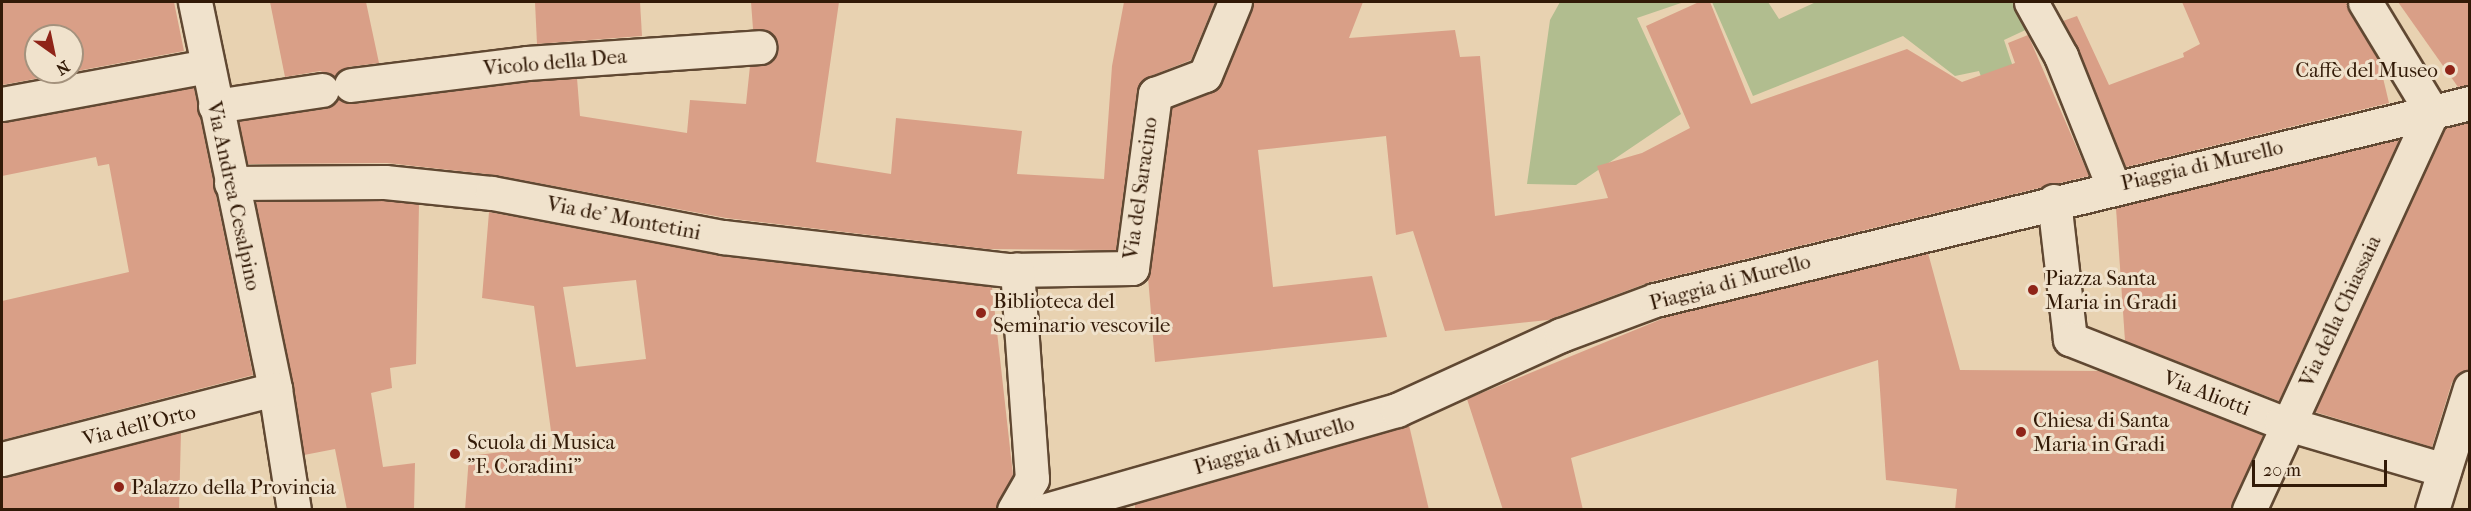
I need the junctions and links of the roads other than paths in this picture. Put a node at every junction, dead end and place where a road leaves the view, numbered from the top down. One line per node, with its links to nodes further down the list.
1 (195, 2): 6 (street, Via Andrea Cesalpino)
2 (1234, 2): 14 (street, Via del Saracino)
3 (2031, 2): 12 (street)
4 (2365, 2): 10 (street)
5 (759, 47): 9 (street, Vicolo della Dea)
6 (208, 66): 8 (street); 9 (street, Via Andrea Cesalpino)
7 (2469, 103): 10 (street, Piaggia di Murello)
8 (2, 104)
9 (215, 106): 11 (street, Via Andrea Cesalpino)
10 (2432, 112): 12 (street, Piaggia di Murello); 17 (street, Via della Chiassaia)
11 (231, 183): 14 (street, Via de' Montetini); 16 (street, Via Andrea Cesalpino)
12 (2113, 186): 13 (street, Piaggia di Murello)
13 (2054, 201): 17 (street, Via Aliotti); 22 (street, Piaggia di Murello)
14 (1017, 270): 21 (street)
15 (2469, 388): 19 (street)
16 (275, 389): 18 (street, Via dell'Orto); 20 (street, Via Andrea Cesalpino)
17 (2287, 424): 19 (street, Via Aliotti); 23 (street, Via della Chiassaia)
18 (2, 459)
19 (2444, 470): 24 (street)
20 (294, 510)
21 (1014, 510)
22 (1046, 510)
23 (2249, 510)
24 (2432, 510)

